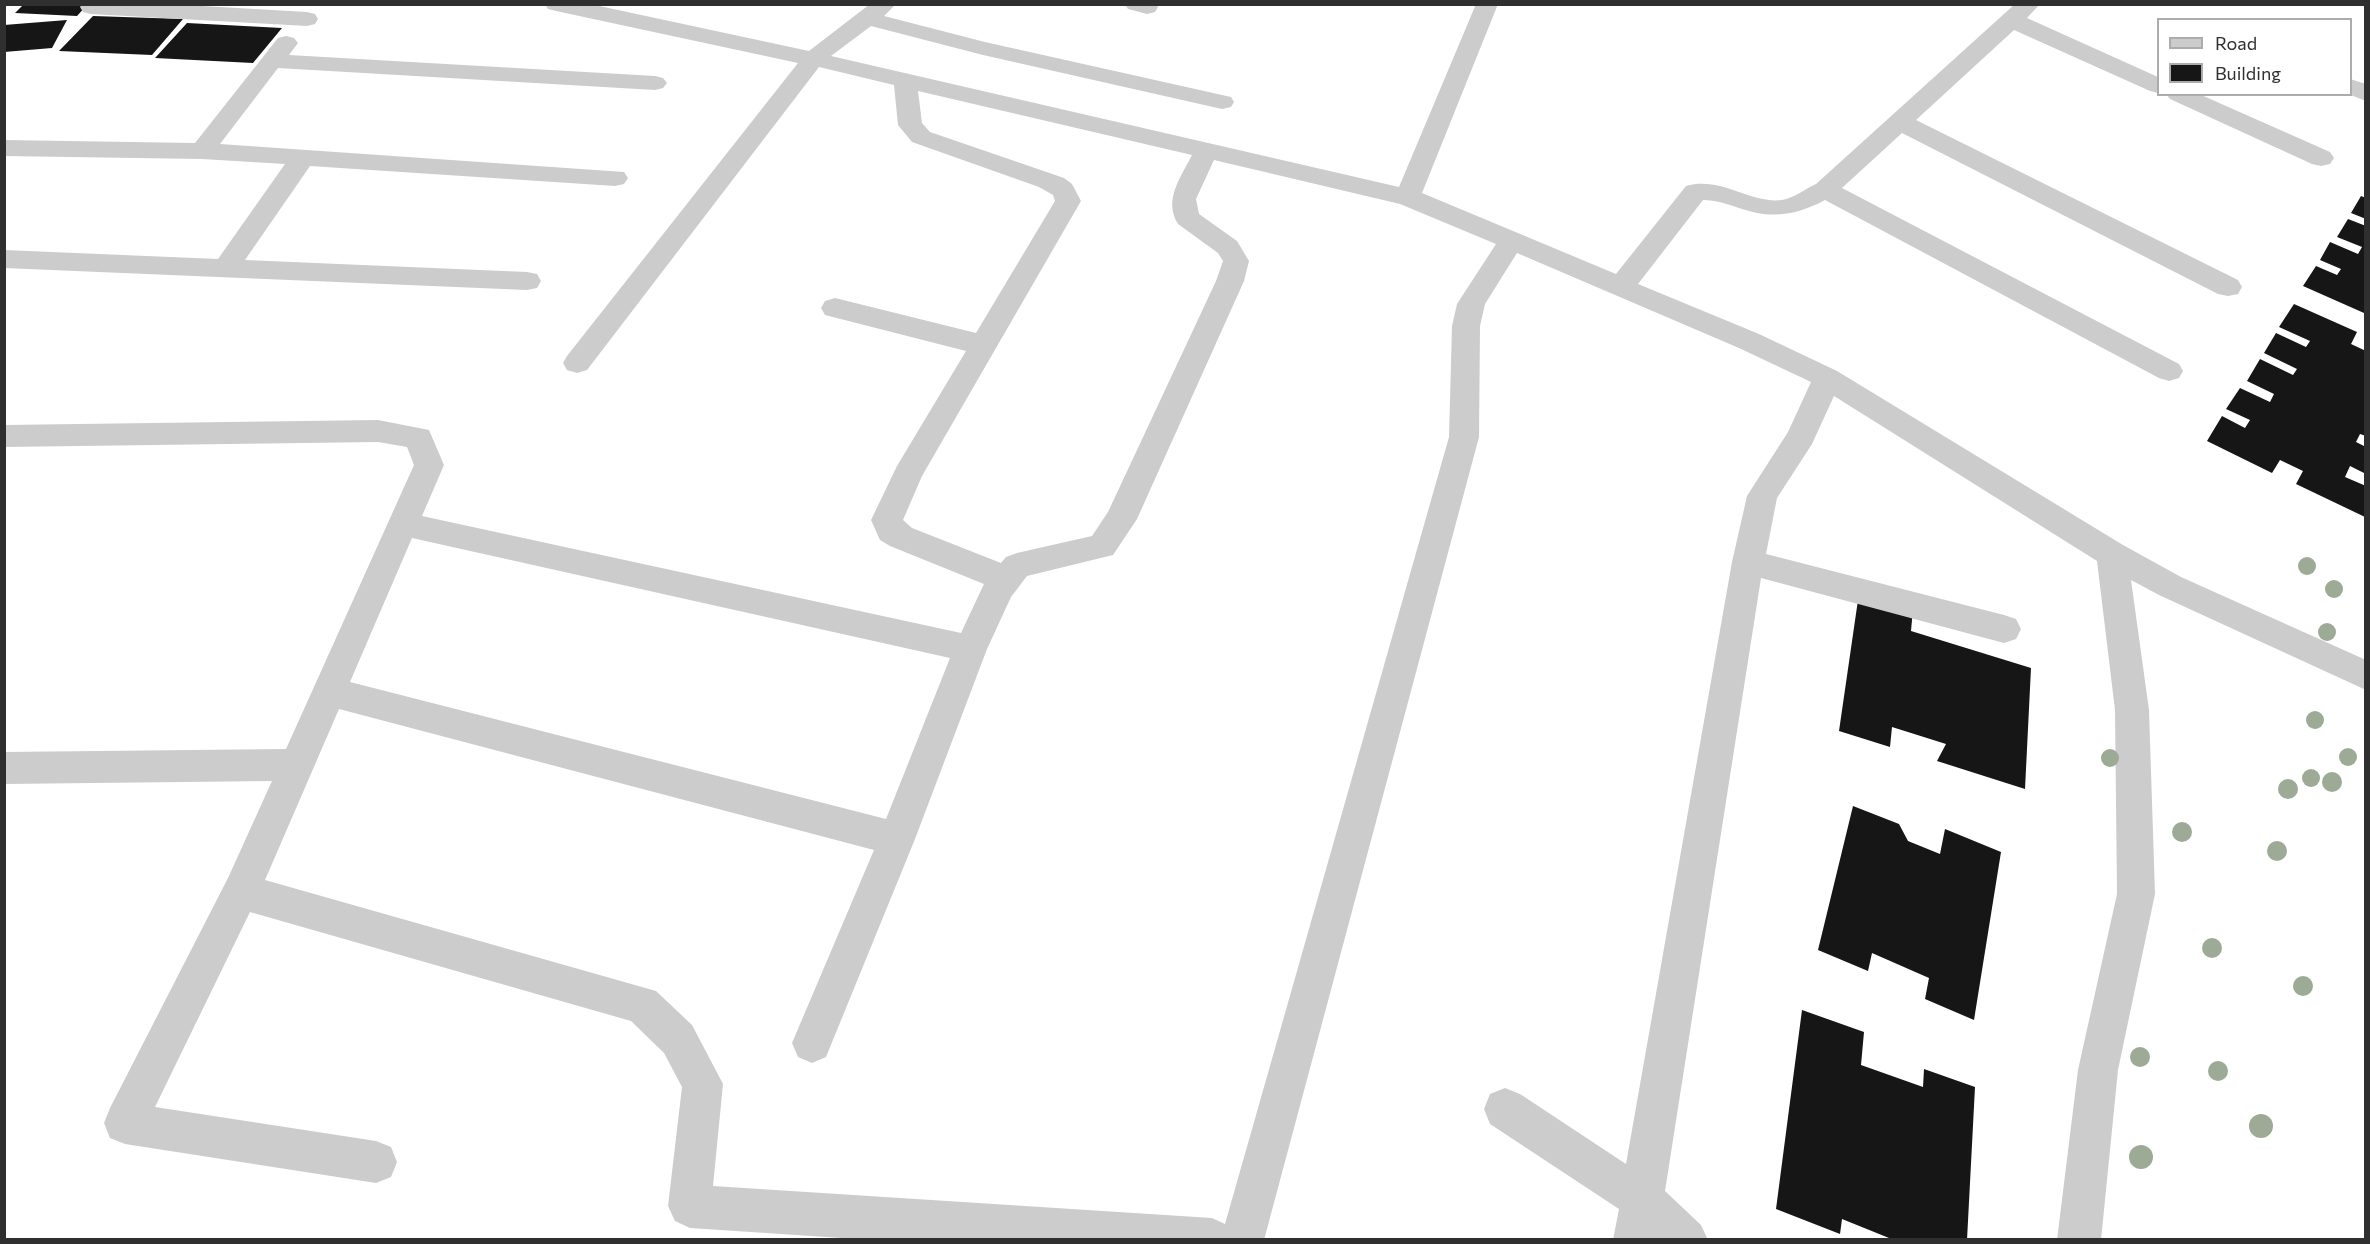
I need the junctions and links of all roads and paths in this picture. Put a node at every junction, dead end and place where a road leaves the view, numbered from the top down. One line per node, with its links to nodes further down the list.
1 (556, 4): 7 (street)
2 (1487, 4): 24 (street)
3 (91, 7): 5 (street)
4 (876, 11): 7 (street); 15 (street)
5 (313, 12): 8 (street)
6 (2020, 12): 11 (street); 16 (street)
7 (813, 60): 9 (street); 33 (street)
8 (271, 61): 10 (street); 18 (street)
9 (905, 80): 19 (street); 32 (street)
10 (655, 83)
11 (2157, 85)
12 (2352, 87): 13 (street)
13 (2366, 94)
14 (2182, 96): 21 (street)
15 (1222, 102)
16 (1898, 121): 23 (street); 30 (street)
17 (4, 148): 18 (street)
18 (202, 151): 20 (street)
19 (1206, 151): 24 (street); 40 (street)
20 (303, 157): 22 (street); 27 (street)
21 (2321, 158)
22 (615, 178)
23 (1825, 190): 29 (street); 34 (street)
24 (1408, 197): 25 (street)
25 (1511, 240): 29 (street); 55 (street)
26 (4, 259): 27 (street)
27 (226, 268): 28 (street)
28 (527, 281)
29 (1622, 287): 35 (street)
30 (2228, 287)
31 (835, 308): 32 (street)
32 (983, 345): 40 (street)
33 (577, 363)
34 (2169, 371)
35 (1827, 378): 38 (street); 39 (street)
36 (4, 436): 37 (street)
37 (404, 524): 42 (street); 44 (street)
38 (2112, 554): 43 (street); 57 (street)
39 (1748, 561): 41 (street); 52 (street)
40 (1007, 579): 42 (street)
41 (2004, 629)
42 (970, 649): 47 (street)
43 (2366, 676)
44 (330, 692): 45 (street); 47 (street)
45 (297, 765): 46 (street); 48 (street)
46 (4, 768)
47 (897, 839): 49 (street)
48 (241, 891): 51 (street); 53 (street)
49 (812, 1043)
50 (1505, 1109): 52 (street)
51 (376, 1162)
52 (1638, 1219): 56 (street)
53 (845, 1228): 54 (street)
54 (1212, 1239)
55 (1242, 1239)
56 (1686, 1239)
57 (2079, 1239)

